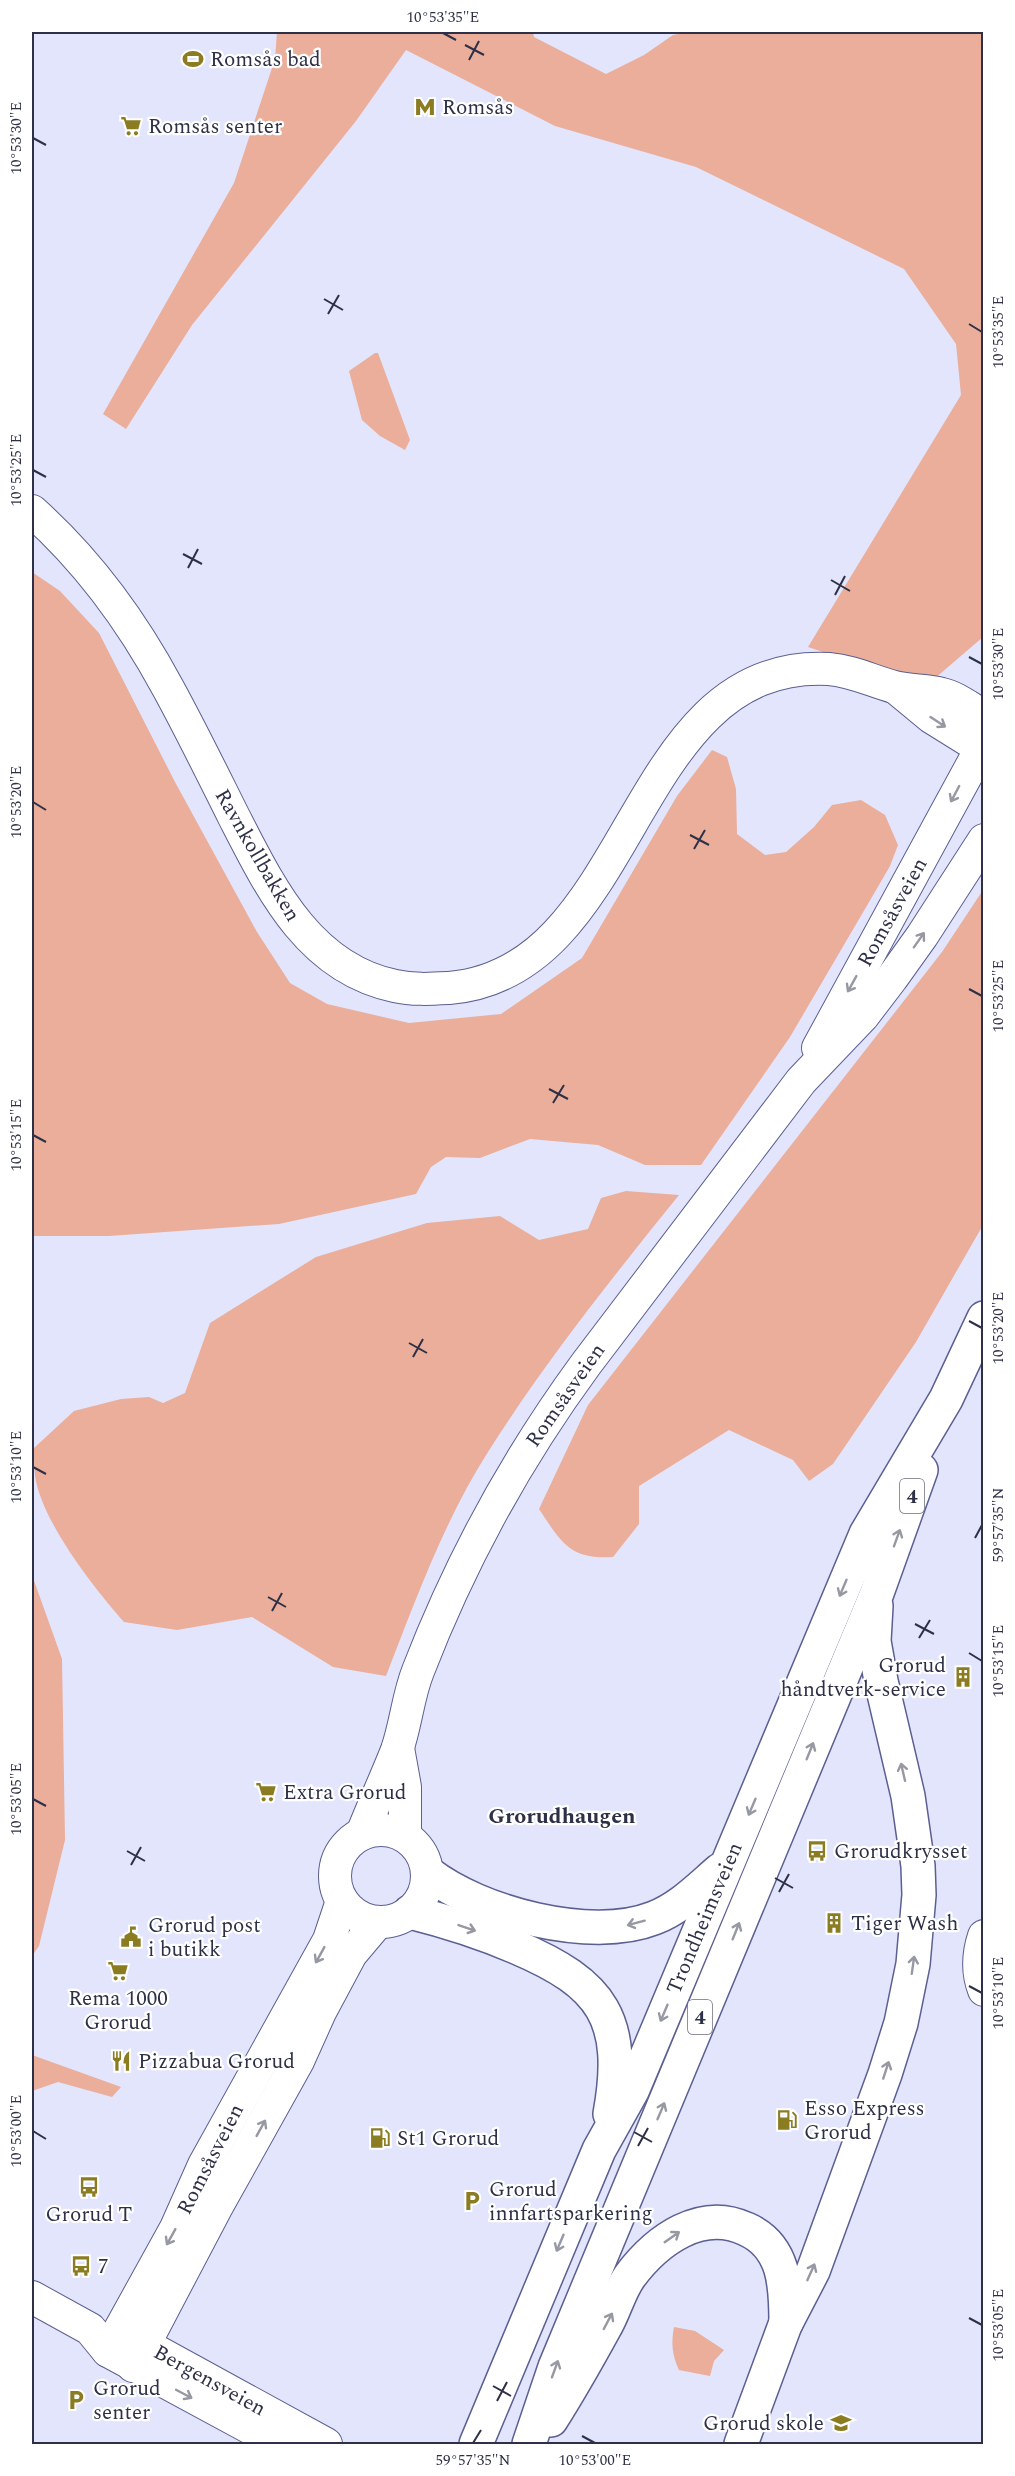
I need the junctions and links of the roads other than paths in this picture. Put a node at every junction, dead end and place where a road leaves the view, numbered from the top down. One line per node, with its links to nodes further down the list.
1 (32, 511): 2 (street, Ravnkollbakken)
2 (896, 688): 3 (street, Ravnkollbakken); 4 (street, Ravnkollbakken, one-way to 4)
3 (984, 716)
4 (982, 747): 6 (street, Romsåsveien, one-way to 6)
5 (984, 840): 6 (street, Romsåsveien, one-way to 5)
6 (801, 1081): 10 (street, Romsåsveien)
7 (984, 1318): 8 (highway, Trondheimsveien / 4)
8 (946, 1399): 9 (highway, Trondheimsveien / 4, one-way to 8); 13 (highway, Trondheimsveien / 4, one-way to 13)
9 (878, 1593): 22 (highway, one-way to 9); 27 (highway, Trondheimsveien / 4, one-way to 9)
10 (398, 1748): 11 (street, Romsåsveien); 12 (street, Romsåsveien)
11 (362, 1834): 12 (street); 15 (street)
12 (405, 1836): 14 (street)
13 (728, 1863): 14 (highway, one-way to 14); 20 (highway, Trondheimsveien / 4, one-way to 20)
14 (428, 1873): 16 (street)
15 (342, 1901): 17 (street); 23 (street, Romsåsveien, one-way to 23)
16 (410, 1912): 17 (street); 20 (highway, one-way to 20)
17 (378, 1922): 23 (street, Romsåsveien, one-way to 17)
18 (984, 1936): 19 (street)
19 (984, 1990)
20 (599, 2150): 26 (highway, Trondheimsveien / 4, one-way to 26)
21 (32, 2297): 23 (street, Bergensveien)
22 (786, 2325): 28 (highway, one-way to 22); 29 (highway)
23 (119, 2344): 24 (street, Bergensveien, one-way to 24); 25 (street, Bergensveien)
24 (280, 2445)
25 (326, 2445)
26 (476, 2445)
27 (529, 2445)
28 (537, 2445)
29 (741, 2445)

